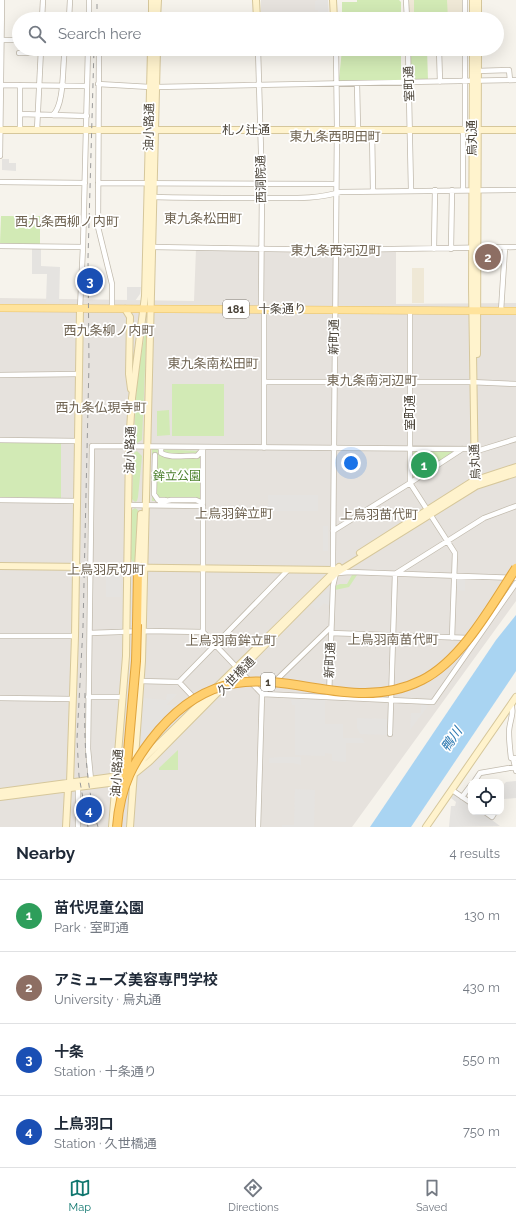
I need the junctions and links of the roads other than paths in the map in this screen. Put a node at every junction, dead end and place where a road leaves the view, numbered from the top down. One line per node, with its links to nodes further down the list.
1 (2, 0): 24 (street)
2 (42, 0): 13 (street)
3 (70, 0): 14 (street)
4 (89, 0): 15 (street)
5 (152, 0): 16 (street)
6 (158, 0): 17 (street)
7 (256, 0): 18 (street)
8 (333, 0): 19 (street)
9 (406, 0): 20 (street)
10 (465, 0): 21 (street)
11 (473, 0): 22 (street)
12 (478, 0): 23 (street)
13 (42, 12)
14 (69, 12)
15 (89, 12)
16 (152, 12)
17 (157, 12)
18 (257, 12)
19 (334, 12)
20 (407, 12)
21 (465, 12)
22 (473, 12)
23 (478, 12)
24 (1, 40): 25 (street); 48 (street)
25 (12, 40)
26 (40, 56): 51 (street)
27 (64, 56): 52 (street)
28 (88, 56): 53 (street)
29 (98, 56): 46 (street)
30 (153, 56): 54 (street, 油小路通)
31 (258, 56): 50 (street, 西洞院通)
32 (336, 56): 47 (street, 新町通)
33 (408, 56): 43 (street, 室町通)
34 (439, 56): 44 (street)
35 (465, 56): 41 (street)
36 (473, 56): 42 (street, 烏丸通)
37 (478, 56): 38 (street, 烏丸通)
38 (477, 71): 39 (street); 42 (street, 烏丸通)
39 (510, 80): 40 (street); 42 (street)
40 (516, 80)
41 (465, 81): 42 (street); 44 (street); 70 (street)
42 (475, 81): 70 (street, 烏丸通)
43 (409, 82): 44 (street); 45 (street); 69 (street, 室町通)
44 (440, 82)
45 (357, 83): 47 (street); 67 (street)
46 (98, 84): 54 (street); 63 (street)
47 (337, 84): 50 (street); 66 (street, 新町通)
48 (0, 85): 49 (street); 59 (street)
49 (20, 85): 51 (street); 55 (street)
50 (259, 85): 54 (street); 65 (street, 西洞院通)
51 (39, 86): 52 (street); 56 (street)
52 (61, 86): 53 (street); 57 (street)
53 (87, 86): 58 (street)
54 (153, 87): 64 (street, 油小路通)
55 (20, 114): 56 (street); 60 (street)
56 (38, 114): 57 (street); 61 (street)
57 (53, 114): 58 (street)
58 (87, 116): 62 (street)
59 (0, 130): 60 (street, 札ノ辻通); 72 (street)
60 (20, 130): 61 (street, 札ノ辻通)
61 (37, 130): 62 (street, 札ノ辻通)
62 (86, 130): 63 (street, 札ノ辻通); 74 (street)
63 (97, 130): 64 (street, 札ノ辻通); 75 (street)
64 (152, 130): 65 (street, 札ノ辻通); 76 (street, 油小路通)
65 (261, 130): 66 (street, 札ノ辻通); 77 (street, 西洞院通)
66 (337, 130): 67 (street, 札ノ辻通); 78 (street, 新町通)
67 (358, 130): 68 (street, 札ノ辻通)
68 (372, 130): 69 (street, 札ノ辻通); 85 (street)
69 (410, 130): 70 (street, 札ノ辻通); 80 (street, 室町通)
70 (470, 130): 71 (street, 札ノ辻通); 79 (street); 83 (street, 烏丸通)
71 (516, 130)
72 (0, 156)
73 (0, 182): 74 (street)
74 (85, 183): 90 (street)
75 (98, 183): 76 (street); 101 (street)
76 (151, 184): 77 (street); 87 (street, 油小路通); 103 (street, 油小路通)
77 (261, 184): 78 (street); 88 (street, 西洞院通)
78 (336, 184): 86 (street, 新町通)
79 (463, 189): 82 (street); 83 (street)
80 (411, 190): 81 (street); 85 (street)
81 (435, 190): 82 (street); 96 (street)
82 (452, 190): 97 (street)
83 (475, 190): 84 (street); 92 (street, 烏丸通)
84 (515, 190)
85 (373, 191): 86 (street)
86 (336, 193): 88 (street); 98 (street, 新町通)
87 (153, 197): 88 (street); 91 (street, 油小路通)
88 (262, 198): 95 (street, 西洞院通)
89 (0, 246): 90 (street)
90 (83, 247): 100 (street)
91 (153, 247): 95 (street); 103 (street, 油小路通)
92 (475, 248): 93 (street); 97 (street); 107 (street, 烏丸通)
93 (505, 248): 94 (street); 108 (street)
94 (516, 248)
95 (262, 249): 98 (street); 104 (street, 西洞院通)
96 (434, 249): 97 (street); 98 (street)
97 (451, 249)
98 (335, 250): 105 (street, 新町通)
99 (0, 308): 100 (main road, 十条通り / 181)
100 (80, 308): 101 (main road, 十条通り / 181); 110 (street)
101 (112, 308): 102 (main road, 十条通り / 181)
102 (125, 308): 103 (main road, 十条通り / 181); 117 (street)
103 (147, 309): 104 (main road, 十条通り / 181); 117 (street, 油小路通); 122 (street, 油小路通)
104 (263, 309): 105 (main road, 十条通り / 181); 112 (street, 西洞院通)
105 (334, 310): 106 (main road, 十条通り / 181); 113 (street, 新町通)
106 (410, 310): 107 (main road, 十条通り / 181); 114 (street, 室町通)
107 (475, 310): 108 (main road, 十条通り / 181); 115 (street, 烏丸通)
108 (501, 311): 109 (main road, 十条通り / 181)
109 (516, 311)
110 (79, 374): 111 (street); 120 (street)
111 (0, 375)
112 (265, 382): 113 (street); 123 (street, 西洞院通)
113 (333, 382): 114 (street); 124 (street, 新町通)
114 (410, 382): 115 (street); 125 (street, 室町通)
115 (475, 382): 116 (street); 127 (street, 烏丸通)
116 (516, 384)
117 (132, 398): 121 (street, 油小路通)
118 (516, 439): 127 (street)
119 (0, 440): 120 (street)
120 (78, 440): 134 (street)
121 (129, 446): 122 (street); 136 (street, 油小路通); 143 (street)
122 (147, 446): 123 (street); 135 (street, 油小路通)
123 (264, 448): 124 (street)
124 (333, 448): 125 (street); 139 (street, 新町通)
125 (410, 449): 126 (street); 131 (street, 室町通)
126 (462, 449): 127 (street); 131 (street)
127 (475, 450): 130 (street, 烏丸通)
128 (516, 467): 130 (street, 久世橋通)
129 (516, 473): 130 (street, 久世橋通)
130 (475, 482): 138 (street, 久世橋通)
131 (410, 483): 138 (street); 139 (street)
132 (0, 500): 134 (street)
133 (171, 500): 133 (street); 135 (street)
134 (77, 501): 142 (street)
135 (145, 504): 136 (street); 145 (street, 油小路通); 147 (street)
136 (129, 505): 144 (street, 油小路通)
137 (516, 506): 140 (street)
138 (429, 512): 140 (street); 149 (street, 久世橋通)
139 (333, 531): 149 (street, 新町通)
140 (447, 541): 151 (street); 152 (street)
141 (0, 566): 142 (street)
142 (76, 568): 143 (street); 164 (street)
143 (91, 568): 144 (street); 160 (street)
144 (128, 568): 145 (street); 157 (street, 油小路通)
145 (141, 568): 147 (street); 158 (street, 油小路通); 204 (highway, bridge)
146 (516, 568): 156 (highway, 1, bridge)
147 (204, 569): 148 (street); 159 (street)
148 (288, 570): 149 (street); 167 (street)
149 (335, 572): 151 (street); 155 (street, 新町通); 168 (street, 久世橋通)
150 (516, 573): 156 (highway, 1, bridge)
151 (395, 574): 152 (street); 162 (street)
152 (454, 576): 153 (street); 165 (street)
153 (516, 578)
154 (516, 583): 166 (street)
155 (331, 627): 161 (street, 新町通); 173 (street)
156 (476, 627): 203 (highway, 1, bridge)
157 (126, 632): 158 (street); 160 (street); 172 (street, 油小路通)
158 (142, 632): 159 (street); 169 (street, 油小路通)
159 (203, 632): 167 (street)
160 (90, 633): 175 (street)
161 (331, 633): 162 (street); 174 (street, 新町通)
162 (393, 635): 165 (street); 179 (street)
163 (0, 636): 164 (street)
164 (75, 636): 178 (street)
165 (452, 638): 166 (street)
166 (479, 638): 179 (street)
167 (215, 645): 168 (street); 170 (street)
168 (239, 669): 173 (street); 181 (street, 久世橋通)
169 (140, 681): 170 (street); 171 (street, 油小路通)
170 (179, 682): 181 (street)
171 (140, 692): 172 (street); 185 (street, 油小路通)
172 (123, 694): 175 (street); 188 (street, 油小路通)
173 (262, 694): 174 (street); 206 (street)
174 (329, 696): 179 (street)
175 (88, 697): 190 (street)
176 (516, 697): 180 (street)
177 (0, 698): 178 (street)
178 (72, 699): 191 (street)
179 (390, 699): 182 (street)
180 (511, 704): 184 (street); 194 (street)
181 (202, 707): 183 (street, 久世橋通)
182 (390, 734)
183 (171, 737): 185 (street, 久世橋通); 187 (street, 久世橋通)
184 (514, 758): 186 (street)
185 (134, 768): 187 (street, 油小路通); 188 (street, 久世橋通)
186 (516, 769): 189 (street)
187 (133, 775): 188 (street, 久世橋通); 205 (street, 油小路通)
188 (117, 779): 190 (street, 久世橋通); 192 (street, 久世橋通); 202 (street, 油小路通)
189 (476, 779)
190 (91, 780): 191 (street, 久世橋通)
191 (69, 786): 192 (street, 久世橋通); 196 (street, 久世橋通); 200 (street)
192 (78, 787): 201 (street)
193 (468, 789): 198 (street)
194 (452, 790): 198 (street); 207 (street)
195 (0, 792): 196 (street, 久世橋通)
196 (16, 793): 197 (street, 久世橋通)
197 (0, 797)
198 (462, 797): 199 (street)
199 (468, 800)
200 (66, 827)
201 (78, 827)
202 (112, 827)
203 (117, 827)
204 (121, 827)
205 (130, 827)
206 (258, 827)
207 (426, 827)

